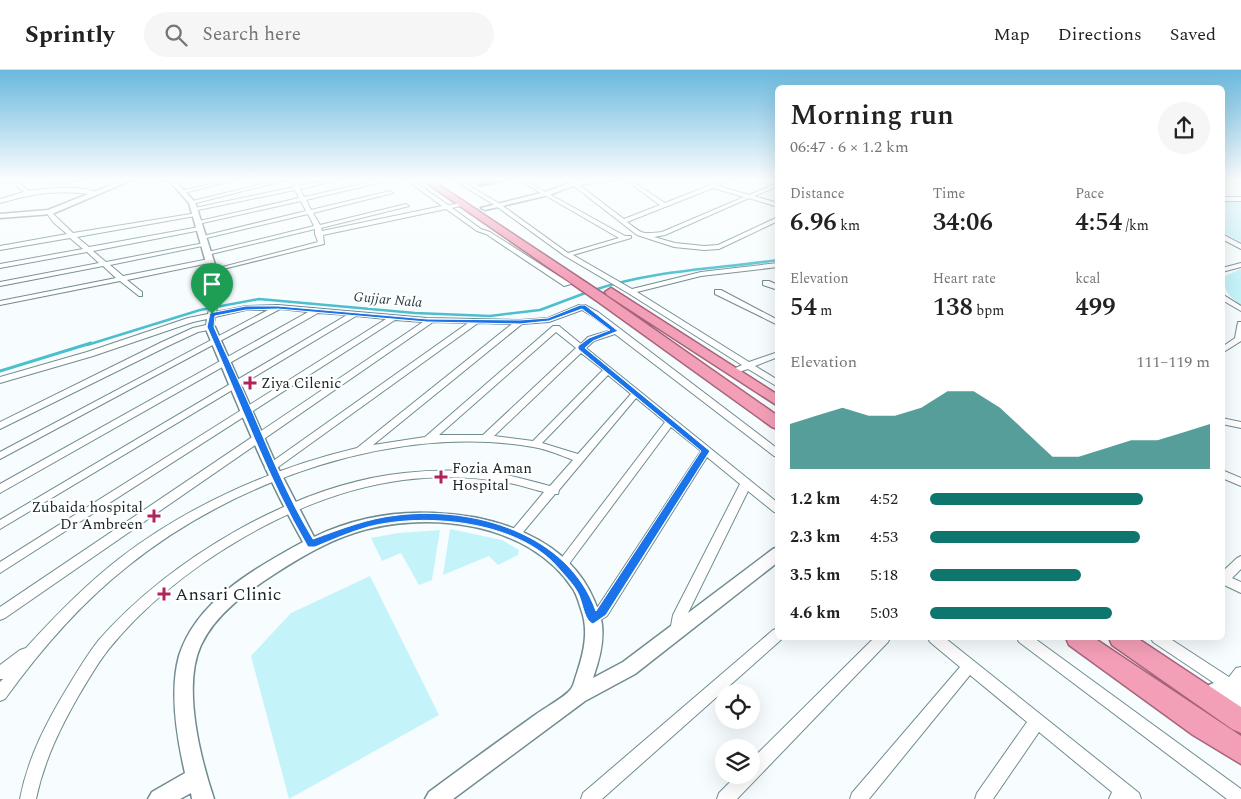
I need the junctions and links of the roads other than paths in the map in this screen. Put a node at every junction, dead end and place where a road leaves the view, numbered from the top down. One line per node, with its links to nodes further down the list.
1 (37, 213): 19 (street)
2 (50, 213): 26 (street)
3 (193, 213): 23 (street)
4 (225, 213): 23 (street)
5 (233, 213): 23 (street)
6 (249, 213): 23 (street)
7 (301, 213): 23 (street)
8 (309, 213): 22 (street)
9 (375, 213): 22 (street)
10 (417, 213): 24 (street)
11 (455, 213): 43 (street)
12 (475, 213): 43 (highway)
13 (492, 213): 74 (highway)
14 (509, 213): 32 (street)
15 (580, 213): 27 (street)
16 (611, 213): 21 (street)
17 (644, 213): 21 (street)
18 (712, 213): 25 (street)
19 (0, 216)
20 (775, 220): 25 (street)
21 (622, 222): 25 (street)
22 (318, 226): 23 (street); 24 (street)
23 (199, 227): 26 (street); 31 (street); 34 (street); 35 (street)
24 (318, 234): 40 (street)
25 (642, 235): 27 (street)
26 (71, 236): 30 (street); 31 (street)
27 (624, 238): 32 (street)
28 (1225, 238): 29 (street)
29 (1240, 247)
30 (0, 248)
31 (87, 250): 35 (street); 38 (street)
32 (567, 255): 47 (street)
33 (1241, 261): 37 (street)
34 (209, 262): 40 (street); 41 (street)
35 (104, 264): 41 (street); 45 (street)
36 (775, 265): 47 (street)
37 (1238, 265): 39 (street)
38 (0, 266)
39 (1225, 268)
40 (213, 271): 42 (street)
41 (122, 279): 49 (street); 53 (street)
42 (206, 280)
43 (571, 282): 50 (highway)
44 (766, 282): 46 (street)
45 (0, 284)
46 (775, 286)
47 (631, 291): 72 (street)
48 (718, 292): 61 (street)
49 (139, 294)
50 (602, 298): 82 (highway)
51 (1225, 298): 55 (street)
52 (214, 302): 58 (street)
53 (0, 303)
54 (278, 307): 56 (street); 58 (street); 67 (street)
55 (1241, 309)
56 (315, 310): 57 (street); 71 (street)
57 (353, 315): 59 (street); 77 (street)
58 (212, 318): 67 (street); 75 (street); 85 (street)
59 (392, 318): 60 (street); 80 (street)
60 (430, 321): 62 (street); 86 (street)
61 (775, 321)
62 (475, 322): 63 (street); 95 (street)
63 (520, 322): 65 (street); 90 (street)
64 (1241, 324): 66 (street)
65 (615, 331): 68 (street); 92 (street)
66 (1240, 339): 69 (street)
67 (217, 341): 71 (street); 93 (street)
68 (581, 348): 73 (street); 87 (street); 88 (street)
69 (1225, 349)
70 (775, 355): 72 (street)
71 (226, 361): 77 (street); 99 (street)
72 (749, 365): 74 (street); 76 (street)
73 (608, 370): 78 (street); 89 (street)
74 (733, 371): 79 (highway)
75 (0, 380)
76 (775, 382)
77 (236, 384): 80 (street); 103 (street)
78 (636, 393): 81 (street); 94 (street)
79 (775, 400)
80 (248, 410): 86 (street); 109 (street)
81 (670, 421): 91 (street); 108 (street)
82 (775, 422)
83 (1225, 422): 84 (street)
84 (1241, 425)
85 (0, 426)
86 (258, 437): 95 (street); 113 (street)
87 (484, 438): 88 (street); 89 (street)
88 (427, 440): 90 (street)
89 (535, 444): 94 (street)
90 (359, 450): 95 (street)
91 (706, 451): 98 (street); 114 (street)
92 (775, 452)
93 (0, 456)
94 (582, 459): 100 (street)
95 (273, 473): 101 (street); 124 (street)
96 (1225, 474): 97 (street)
97 (1241, 482)
98 (746, 484): 102 (street); 115 (street)
99 (0, 489)
100 (554, 490): 101 (street); 104 (street)
101 (289, 507): 105 (street); 141 (street)
102 (775, 507)
103 (0, 525)
104 (515, 534): 105 (street); 108 (street)
105 (311, 544): 138 (street)
106 (775, 555): 115 (street)
107 (1241, 560): 110 (street)
108 (562, 565): 114 (street)
109 (0, 568)
110 (1225, 576)
111 (1225, 579): 112 (street)
112 (1241, 588)
113 (0, 614)
114 (593, 619): 130 (street)
115 (677, 631): 130 (street)
116 (775, 637): 145 (street)
117 (881, 640): 137 (street)
118 (936, 640): 125 (street)
119 (1027, 640): 149 (street)
120 (1080, 640): 134 (highway)
121 (1123, 640): 133 (highway)
122 (1138, 640): 128 (street)
123 (1161, 640): 128 (street)
124 (40, 643): 126 (street); 129 (street)
125 (969, 666): 132 (street); 147 (street)
126 (0, 672)
127 (1241, 673): 128 (street)
128 (1231, 691): 131 (street)
129 (0, 694)
130 (578, 695): 144 (street)
131 (1241, 706)
132 (1037, 721): 140 (street); 148 (street)
133 (1241, 721)
134 (1202, 726): 135 (highway); 136 (street)
135 (1241, 750)
136 (1241, 755)
137 (760, 763)
138 (196, 779): 142 (street); 143 (street)
139 (739, 784): 146 (street)
140 (1124, 796)
141 (28, 799)
142 (159, 799)
143 (203, 799)
144 (437, 799)
145 (589, 799)
146 (725, 799)
147 (858, 799)
148 (983, 799)
149 (1241, 799)

